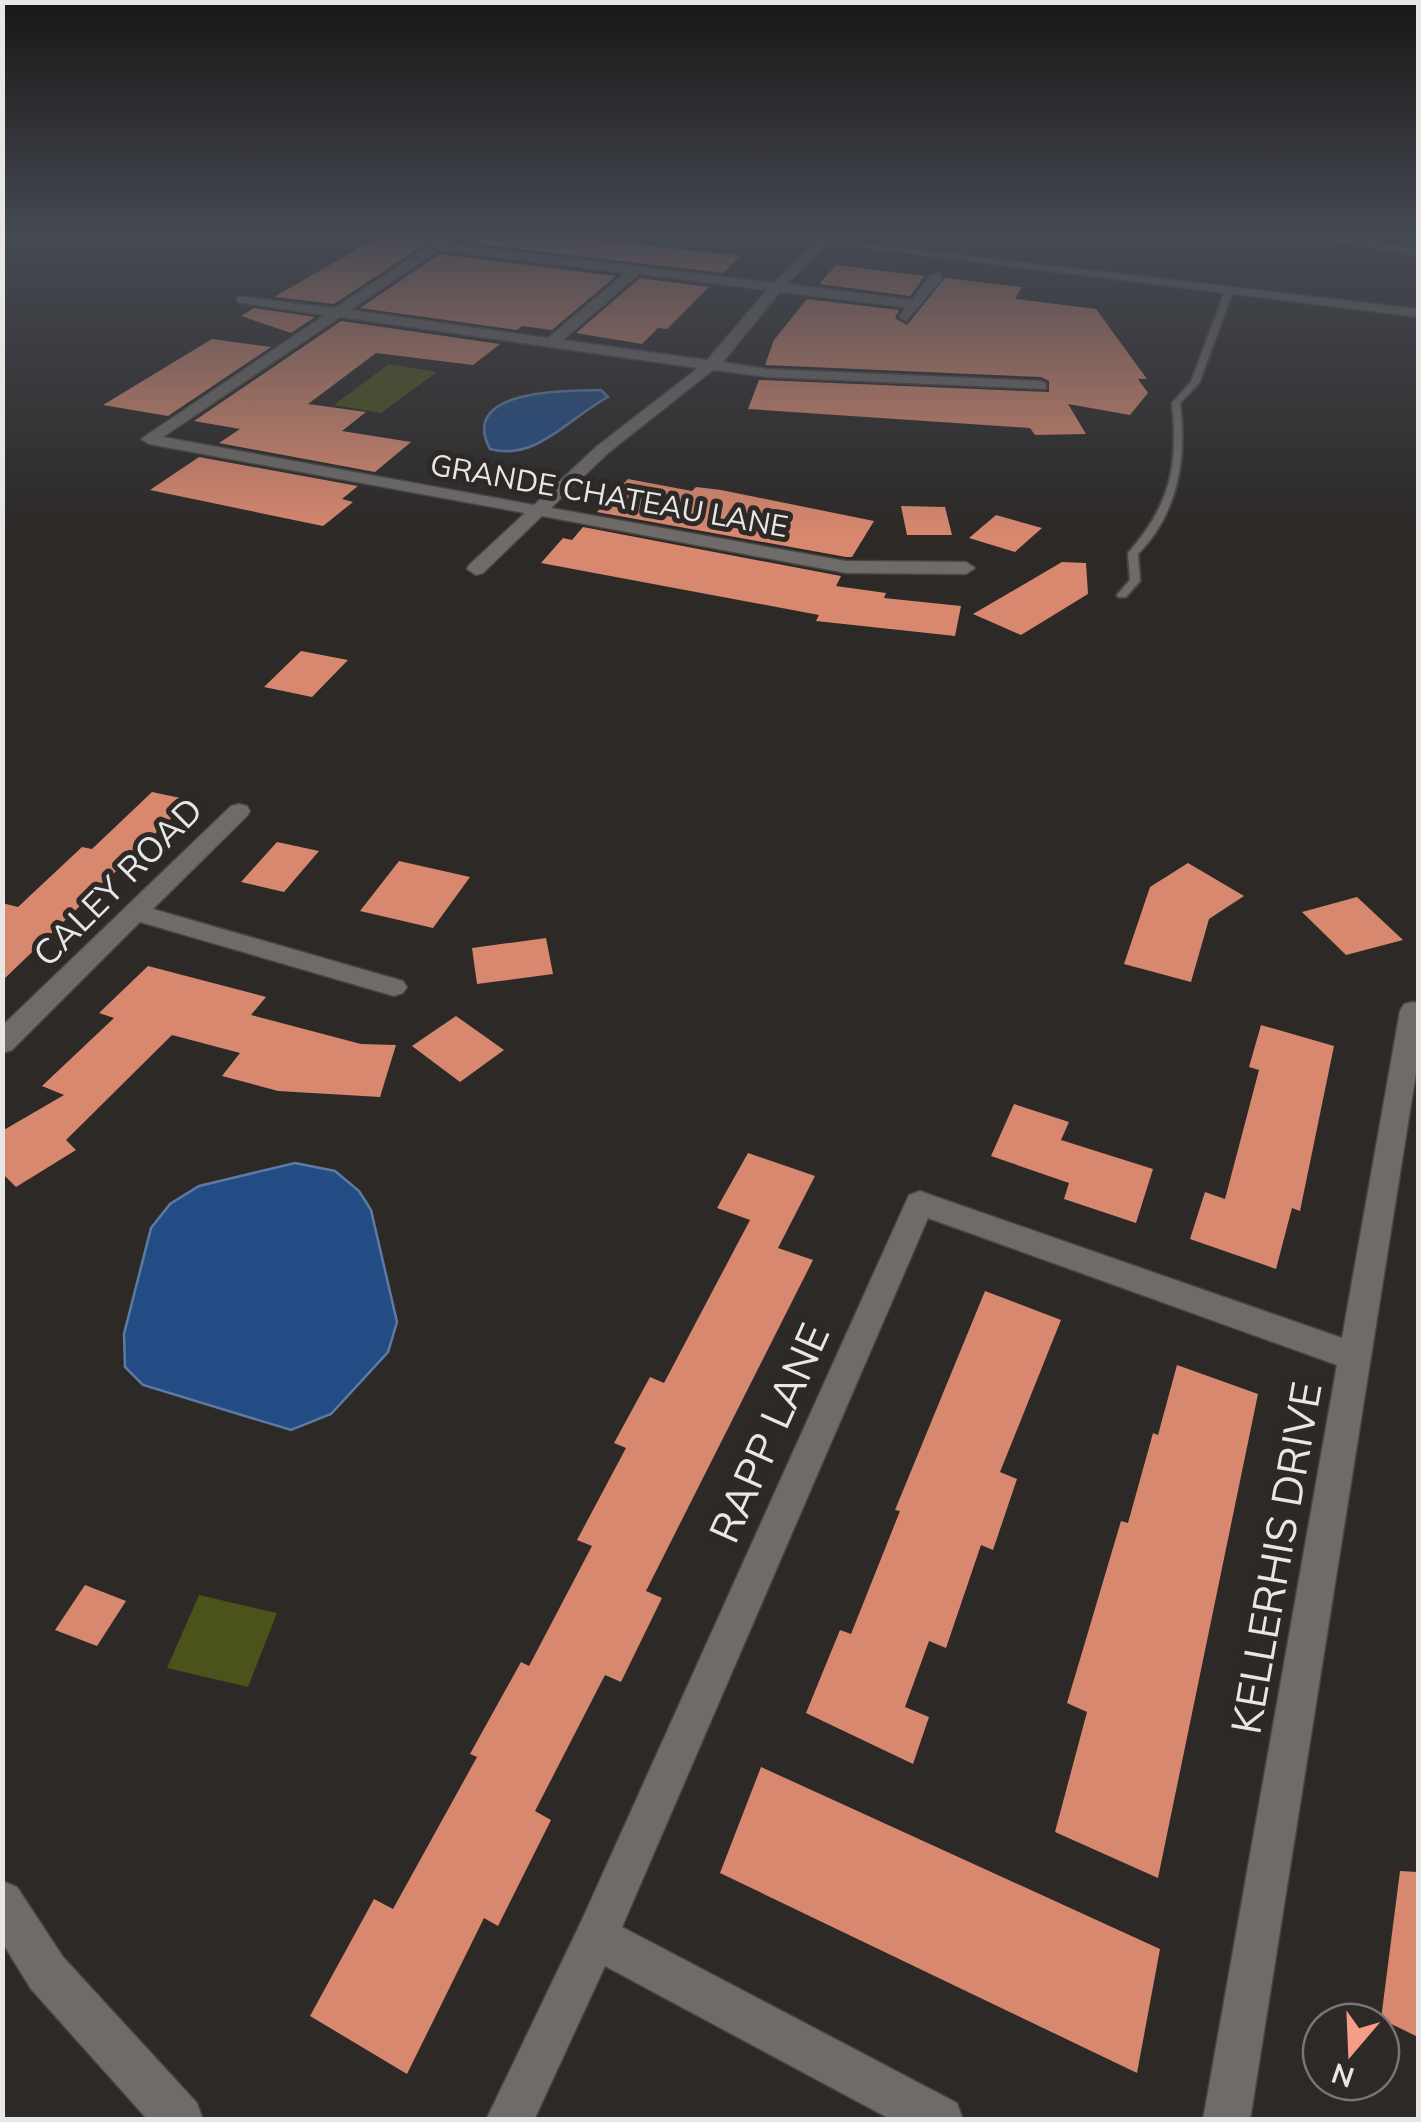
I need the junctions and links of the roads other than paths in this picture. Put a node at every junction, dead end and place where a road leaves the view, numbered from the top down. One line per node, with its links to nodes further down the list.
1 (302, 335): 9 (street, GRANDE CHATEAU LANE)
2 (496, 335): 6 (street)
3 (560, 335): 6 (street)
4 (739, 335): 7 (street)
5 (1213, 335): 12 (lane)
6 (551, 343): 7 (street)
7 (710, 366): 8 (street); 9 (street)
8 (1041, 386)
9 (537, 511): 10 (street, GRANDE CHATEAU LANE); 11 (street)
10 (966, 568)
11 (476, 569)
12 (1122, 595)
13 (239, 812): 14 (street, CALEY ROAD)
14 (136, 914): 15 (street); 17 (street, CALEY ROAD)
15 (394, 986)
16 (1413, 1011): 18 (street, KELLERHIS DRIVE)
17 (2, 1043)
18 (1355, 1356): 20 (street, RAPP LANE); 24 (street, KELLERHIS DRIVE)
19 (2, 1902): 21 (street)
20 (596, 1937): 22 (street, RAPP LANE); 23 (street)
21 (175, 2117)
22 (509, 2120)
23 (940, 2120)
24 (1226, 2120)

